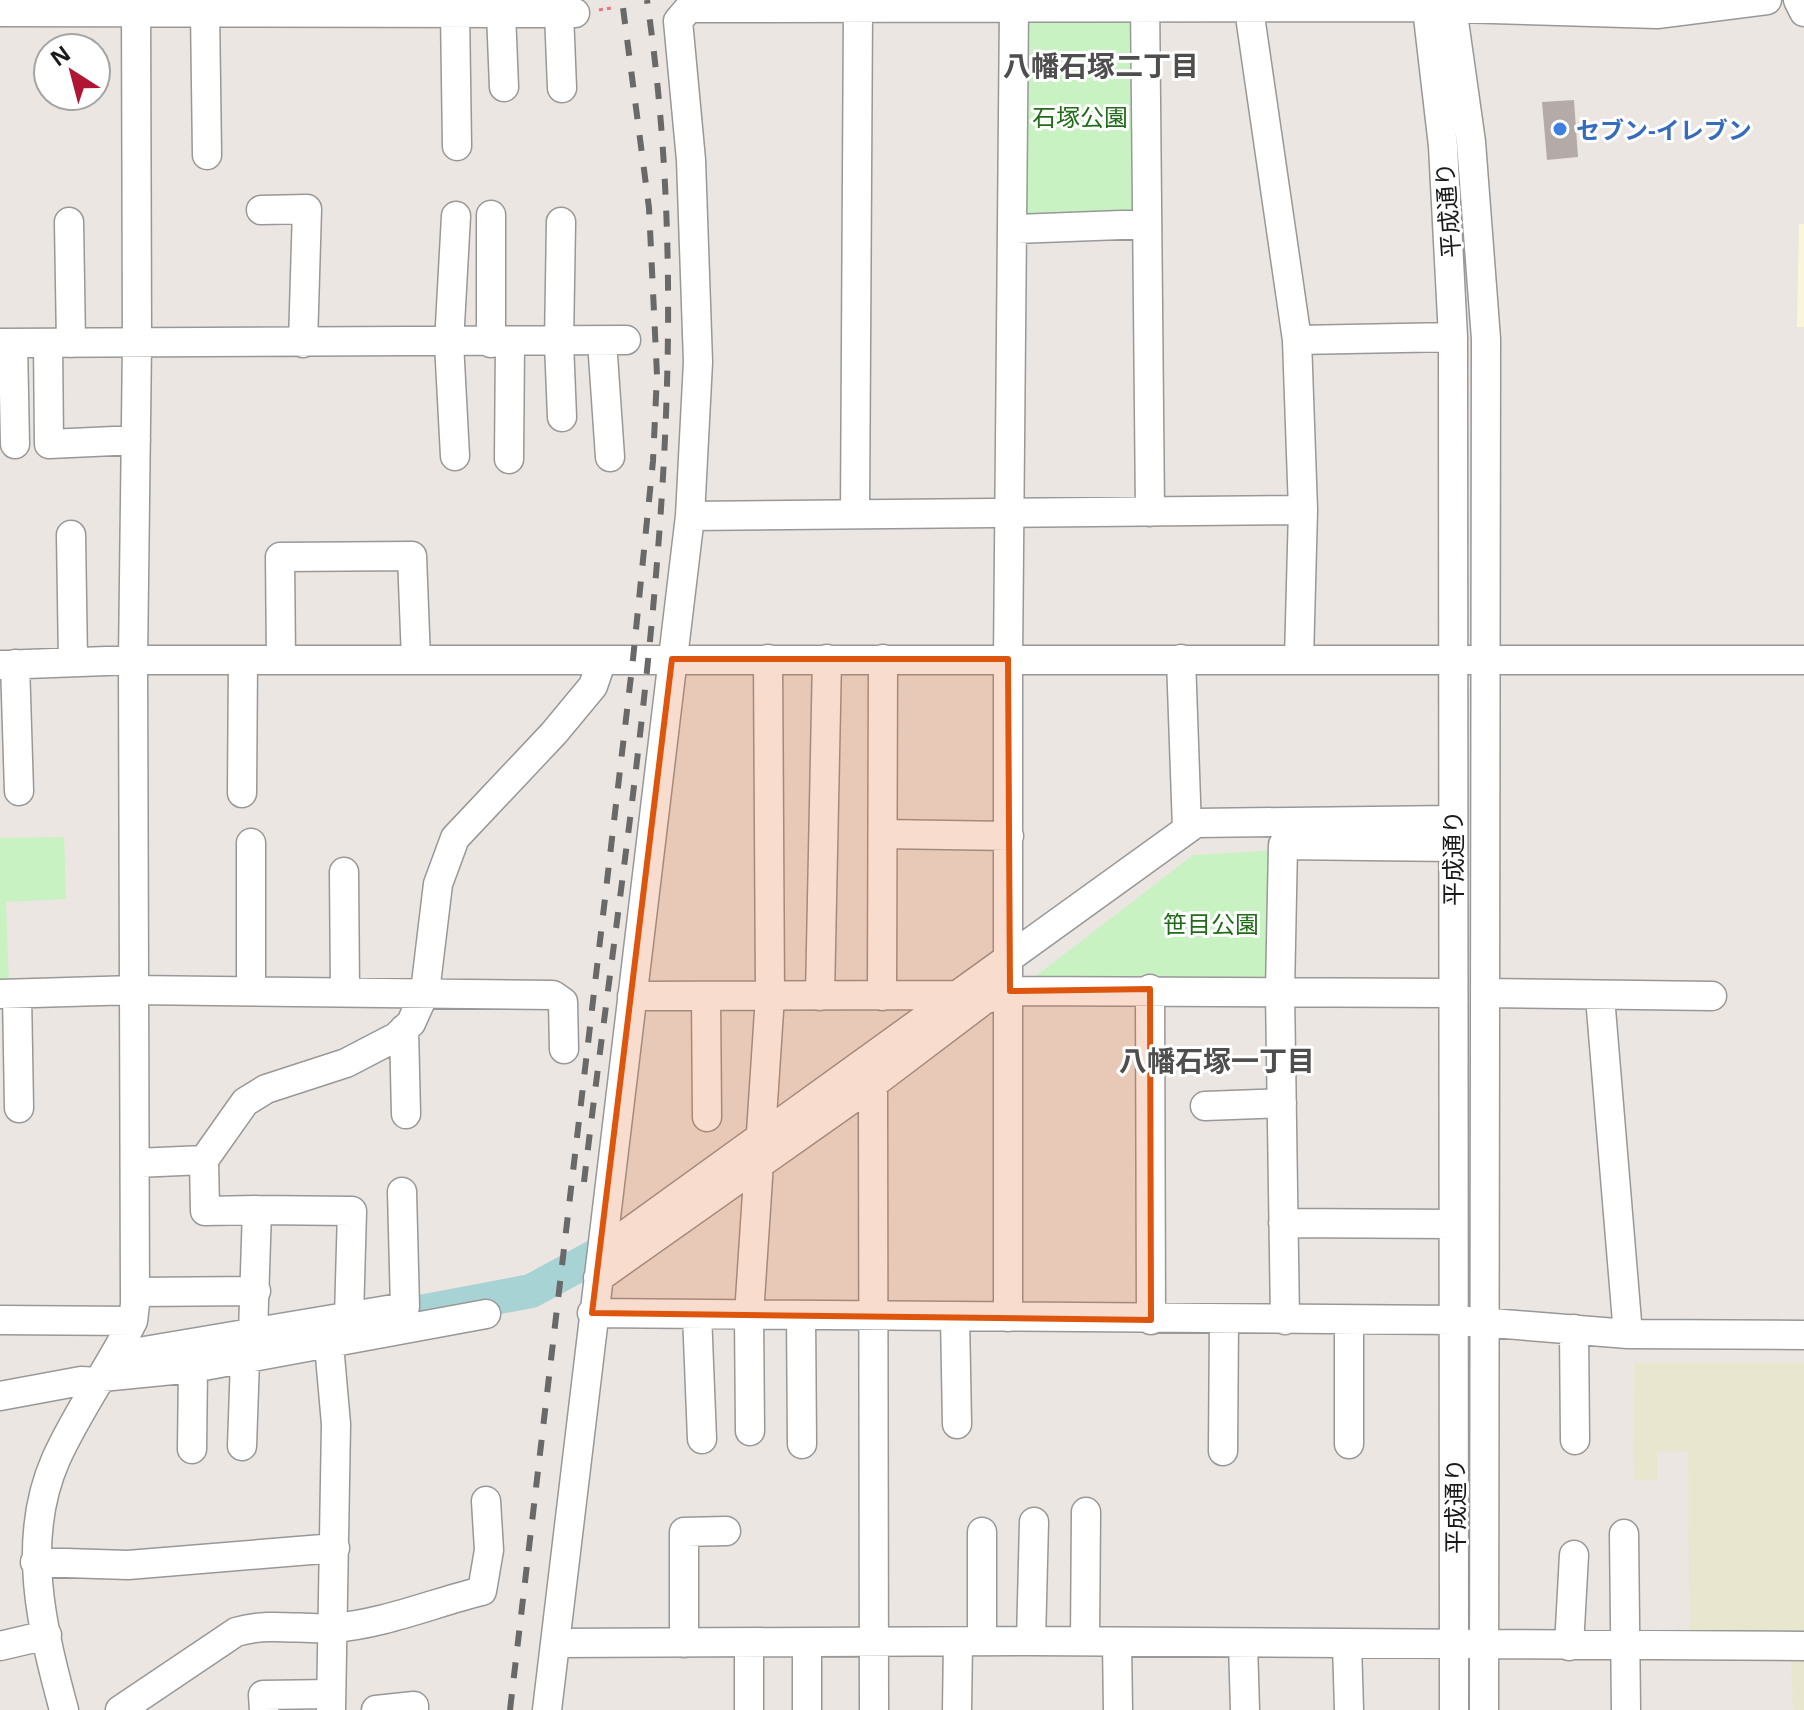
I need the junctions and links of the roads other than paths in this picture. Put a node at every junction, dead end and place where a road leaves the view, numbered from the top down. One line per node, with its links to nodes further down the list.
1 (1767, 0): 5 (street)
2 (1798, 0): 15 (street)
3 (1145, 4): 4 (street); 11 (street); 26 (street)
4 (1252, 4): 5 (street); 29 (street)
5 (1438, 4): 28 (street, 平成通り); 57 (street, 平成通り)
6 (136, 5): 7 (street); 13 (street); 32 (street)
7 (70, 6): 9 (street)
8 (278, 6): 13 (street); 14 (street)
9 (10, 8)
10 (858, 8): 11 (street); 46 (street); 47 (street)
11 (1014, 8): 27 (street)
12 (555, 10): 16 (street); 18 (street)
13 (205, 11): 20 (street)
14 (455, 12): 16 (street); 19 (street)
15 (1804, 12)
16 (501, 13): 17 (street)
17 (504, 87)
18 (562, 88)
19 (457, 146)
20 (207, 155)
21 (261, 210): 33 (street)
22 (491, 215): 35 (street)
23 (456, 216): 34 (street)
24 (69, 222): 31 (street)
25 (561, 222): 36 (street)
26 (1147, 224): 27 (street); 44 (street)
27 (1013, 229): 45 (street)
28 (1453, 337): 29 (street); 56 (street, 平成通り)
29 (1297, 340): 43 (street)
30 (6, 343): 31 (street); 39 (street)
31 (60, 343): 32 (street); 38 (street)
32 (137, 343): 33 (street); 38 (street)
33 (303, 343): 34 (street)
34 (449, 343): 35 (street); 40 (street)
35 (501, 343): 36 (street); 42 (street)
36 (559, 343): 37 (street); 41 (street)
37 (562, 417)
38 (136, 440): 58 (street)
39 (15, 444)
40 (455, 456)
41 (610, 457)
42 (509, 459)
43 (1303, 510): 44 (street); 55 (street)
44 (1150, 512): 45 (street)
45 (1011, 513): 46 (street); 53 (street)
46 (855, 514): 47 (street)
47 (690, 516): 49 (street)
48 (71, 535): 64 (street)
49 (672, 659): 50 (street); 62 (street); 86 (street)
50 (768, 659): 51 (street); 88 (street)
51 (827, 659): 52 (street); 89 (street)
52 (883, 659): 53 (street); 70 (street)
53 (1008, 659): 54 (street); 71 (street)
54 (1181, 659): 55 (street); 68 (street)
55 (1299, 659): 56 (street)
56 (1454, 659): 57 (street); 69 (street, 平成通り)
57 (1488, 659): 63 (street); 83 (street, 平成通り)
58 (133, 660): 59 (street); 64 (street); 76 (street)
59 (243, 660): 60 (street); 67 (street)
60 (281, 660): 61 (street); 61 (street)
61 (416, 660): 62 (street)
62 (602, 660): 80 (street)
63 (1804, 660)
64 (73, 662): 65 (street)
65 (7, 665): 66 (street)
66 (19, 791)
67 (242, 793)
68 (1187, 829): 69 (street); 74 (street)
69 (1452, 833): 81 (street); 82 (street, 平成通り)
70 (883, 834): 71 (street); 90 (street)
71 (1009, 836): 74 (street)
72 (251, 843): 77 (street)
73 (344, 872): 78 (street)
74 (1010, 958): 79 (street); 85 (street)
75 (1150, 989): 79 (street); 81 (street); 123 (street)
76 (135, 990): 77 (street); 84 (street); 103 (street)
77 (251, 991): 78 (street)
78 (345, 991): 80 (street)
79 (1010, 991): 95 (street); 121 (street)
80 (425, 992): 93 (street); 94 (street)
81 (1280, 992): 82 (street); 96 (street)
82 (1452, 993): 108 (street, 平成通り)
83 (1487, 993): 92 (street); 129 (street, 平成通り)
84 (9, 994): 98 (street)
85 (954, 995): 90 (street); 101 (street)
86 (632, 996): 87 (street); 109 (street)
87 (706, 996): 88 (street); 100 (street)
88 (770, 996): 89 (street); 101 (street)
89 (820, 996): 90 (street)
90 (882, 996)
91 (1712, 996): 92 (street)
92 (1600, 997): 131 (street)
93 (404, 1029): 99 (street); 102 (street)
94 (564, 1049)
95 (873, 1084): 104 (street); 118 (street)
96 (1282, 1103): 97 (street); 107 (street)
97 (1205, 1106)
98 (19, 1108)
99 (406, 1114)
100 (707, 1117)
101 (762, 1134): 104 (street); 109 (street)
102 (204, 1160): 103 (street); 106 (street)
103 (136, 1163): 112 (street)
104 (759, 1165): 110 (street); 116 (street)
105 (402, 1192): 119 (street)
106 (257, 1210): 111 (street); 119 (street)
107 (1283, 1223): 108 (street); 125 (street)
108 (1452, 1224): 126 (street, 平成通り)
109 (604, 1250): 110 (street)
110 (598, 1278): 113 (street)
111 (256, 1291): 112 (street); 134 (street)
112 (136, 1292): 127 (street)
113 (592, 1313): 115 (street); 163 (street)
114 (486, 1314): 133 (street)
115 (697, 1314): 116 (street); 140 (street)
116 (749, 1315): 117 (street); 139 (street)
117 (801, 1315): 118 (street); 142 (street)
118 (875, 1316): 120 (street); 160 (street)
119 (349, 1317): 134 (street)
120 (955, 1317): 121 (street); 138 (street)
121 (1008, 1317): 123 (street)
122 (0, 1320): 127 (street)
123 (1151, 1320): 124 (street)
124 (1224, 1320): 125 (street); 146 (street)
125 (1285, 1320): 128 (street)
126 (1455, 1320): 128 (street); 129 (street); 169 (street, 平成通り)
127 (133, 1321): 135 (street)
128 (1349, 1321): 143 (street)
129 (1486, 1322): 130 (street); 170 (street, 平成通り)
130 (1574, 1329): 131 (street); 141 (street)
131 (1628, 1334): 132 (street)
132 (1804, 1335)
133 (329, 1345): 134 (street); 153 (street)
134 (249, 1346): 135 (street); 136 (street); 144 (street)
135 (107, 1368): 136 (street); 137 (street); 155 (street)
136 (193, 1368): 145 (street)
137 (0, 1396)
138 (957, 1424)
139 (750, 1431)
140 (702, 1439)
141 (1575, 1440)
142 (802, 1444)
143 (1349, 1444)
144 (242, 1446)
145 (192, 1449)
146 (1223, 1451)
147 (486, 1501): 156 (street)
148 (1086, 1512): 159 (street)
149 (1034, 1522): 158 (street)
150 (726, 1531): 164 (street)
151 (982, 1532): 161 (street)
152 (1624, 1534): 173 (street)
153 (335, 1548): 155 (street); 156 (street)
154 (1574, 1555): 172 (street)
155 (35, 1562): 157 (street)
156 (331, 1628): 175 (street); 177 (street)
157 (47, 1635): 171 (street); 176 (street)
158 (1031, 1641): 159 (street); 161 (street)
159 (1085, 1641): 162 (street)
160 (873, 1642): 161 (street); 166 (street); 184 (street)
161 (970, 1642): 185 (street)
162 (1117, 1642): 167 (street); 186 (street)
163 (556, 1643): 164 (street); 181 (street)
164 (684, 1643): 165 (street)
165 (749, 1643): 166 (street); 182 (street)
166 (807, 1643): 183 (street)
167 (1243, 1643): 168 (street); 187 (street)
168 (1347, 1644): 169 (street); 188 (street)
169 (1453, 1645): 170 (street); 189 (street, 平成通り)
170 (1484, 1645): 172 (street); 190 (street, 平成通り)
171 (0, 1646)
172 (1569, 1646): 173 (street)
173 (1627, 1646): 174 (street); 191 (street)
174 (1804, 1646)
175 (331, 1702): 178 (street)
176 (64, 1710)
177 (120, 1710)
178 (264, 1710)
179 (376, 1710): 180 (street)
180 (414, 1710)
181 (547, 1710)
182 (749, 1710)
183 (807, 1710)
184 (874, 1710)
185 (957, 1710)
186 (1118, 1710)
187 (1245, 1710)
188 (1349, 1710)
189 (1454, 1710)
190 (1484, 1710)
191 (1626, 1710)

